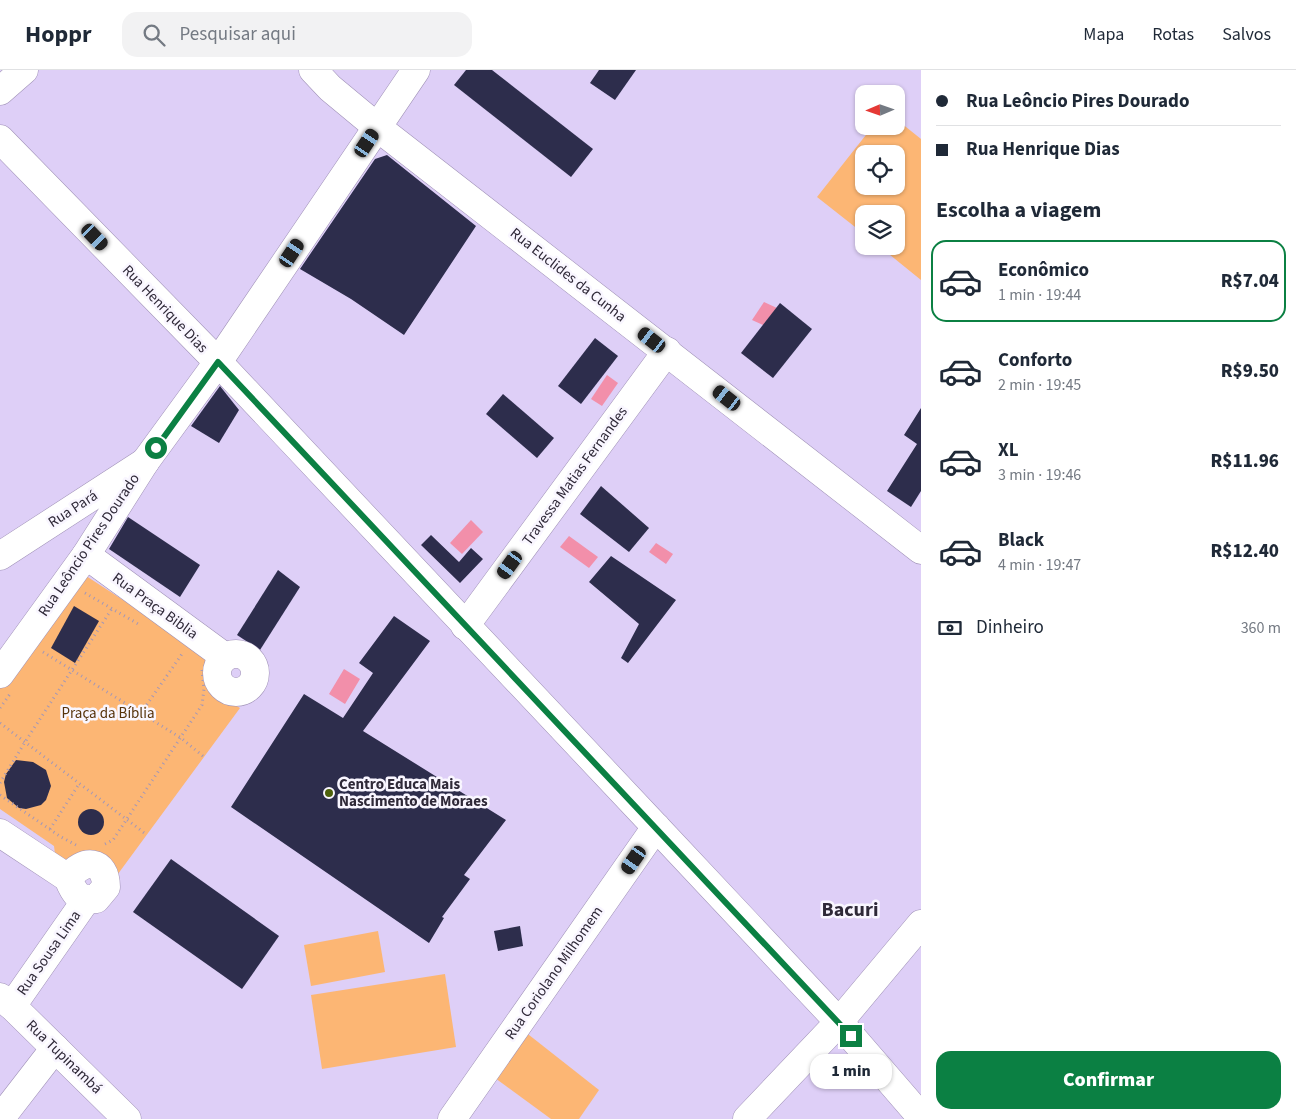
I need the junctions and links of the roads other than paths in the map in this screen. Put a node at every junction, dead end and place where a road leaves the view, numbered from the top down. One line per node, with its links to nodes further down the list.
1 (24, 70): 4 (street)
2 (313, 70): 5 (street, Rua Euclides da Cunha)
3 (416, 70): 5 (street, Rua Leôncio Pires Dourado)
4 (0, 91)
5 (378, 127): 7 (street, Rua Euclides da Cunha); 8 (street, Rua Leôncio Pires Dourado)
6 (0, 139): 8 (street, Rua Henrique Dias)
7 (667, 352): 10 (street, Rua Euclides da Cunha); 13 (street, Travessa Matias Fernandes)
8 (218, 362): 9 (street, Rua Leôncio Pires Dourado); 13 (street, Rua Henrique Dias)
9 (145, 462): 11 (street, Rua Leôncio Pires Dourado); 12 (street, Rua Pará)
10 (921, 550)
11 (86, 555): 14 (street, Rua Praça Biblia); 15 (street, Rua Leôncio Pires Dourado)
12 (0, 556)
13 (465, 626): 16 (street, Rua Henrique Dias)
14 (225, 658)
15 (5, 669)
16 (656, 828): 20 (street, Rua Henrique Dias); 25 (street, Rua Coriolano Milhomem)
17 (0, 833): 19 (street, Rua Sousa Lima)
18 (921, 924): 20 (street)
19 (6, 1002): 21 (street, Rua Tupinambá)
20 (839, 1022): 22 (street, Rua Henrique Dias); 26 (street)
21 (55, 1048): 23 (street); 24 (street, Rua Tupinambá)
22 (921, 1117)
23 (0, 1119)
24 (127, 1119)
25 (452, 1119)
26 (747, 1119)

